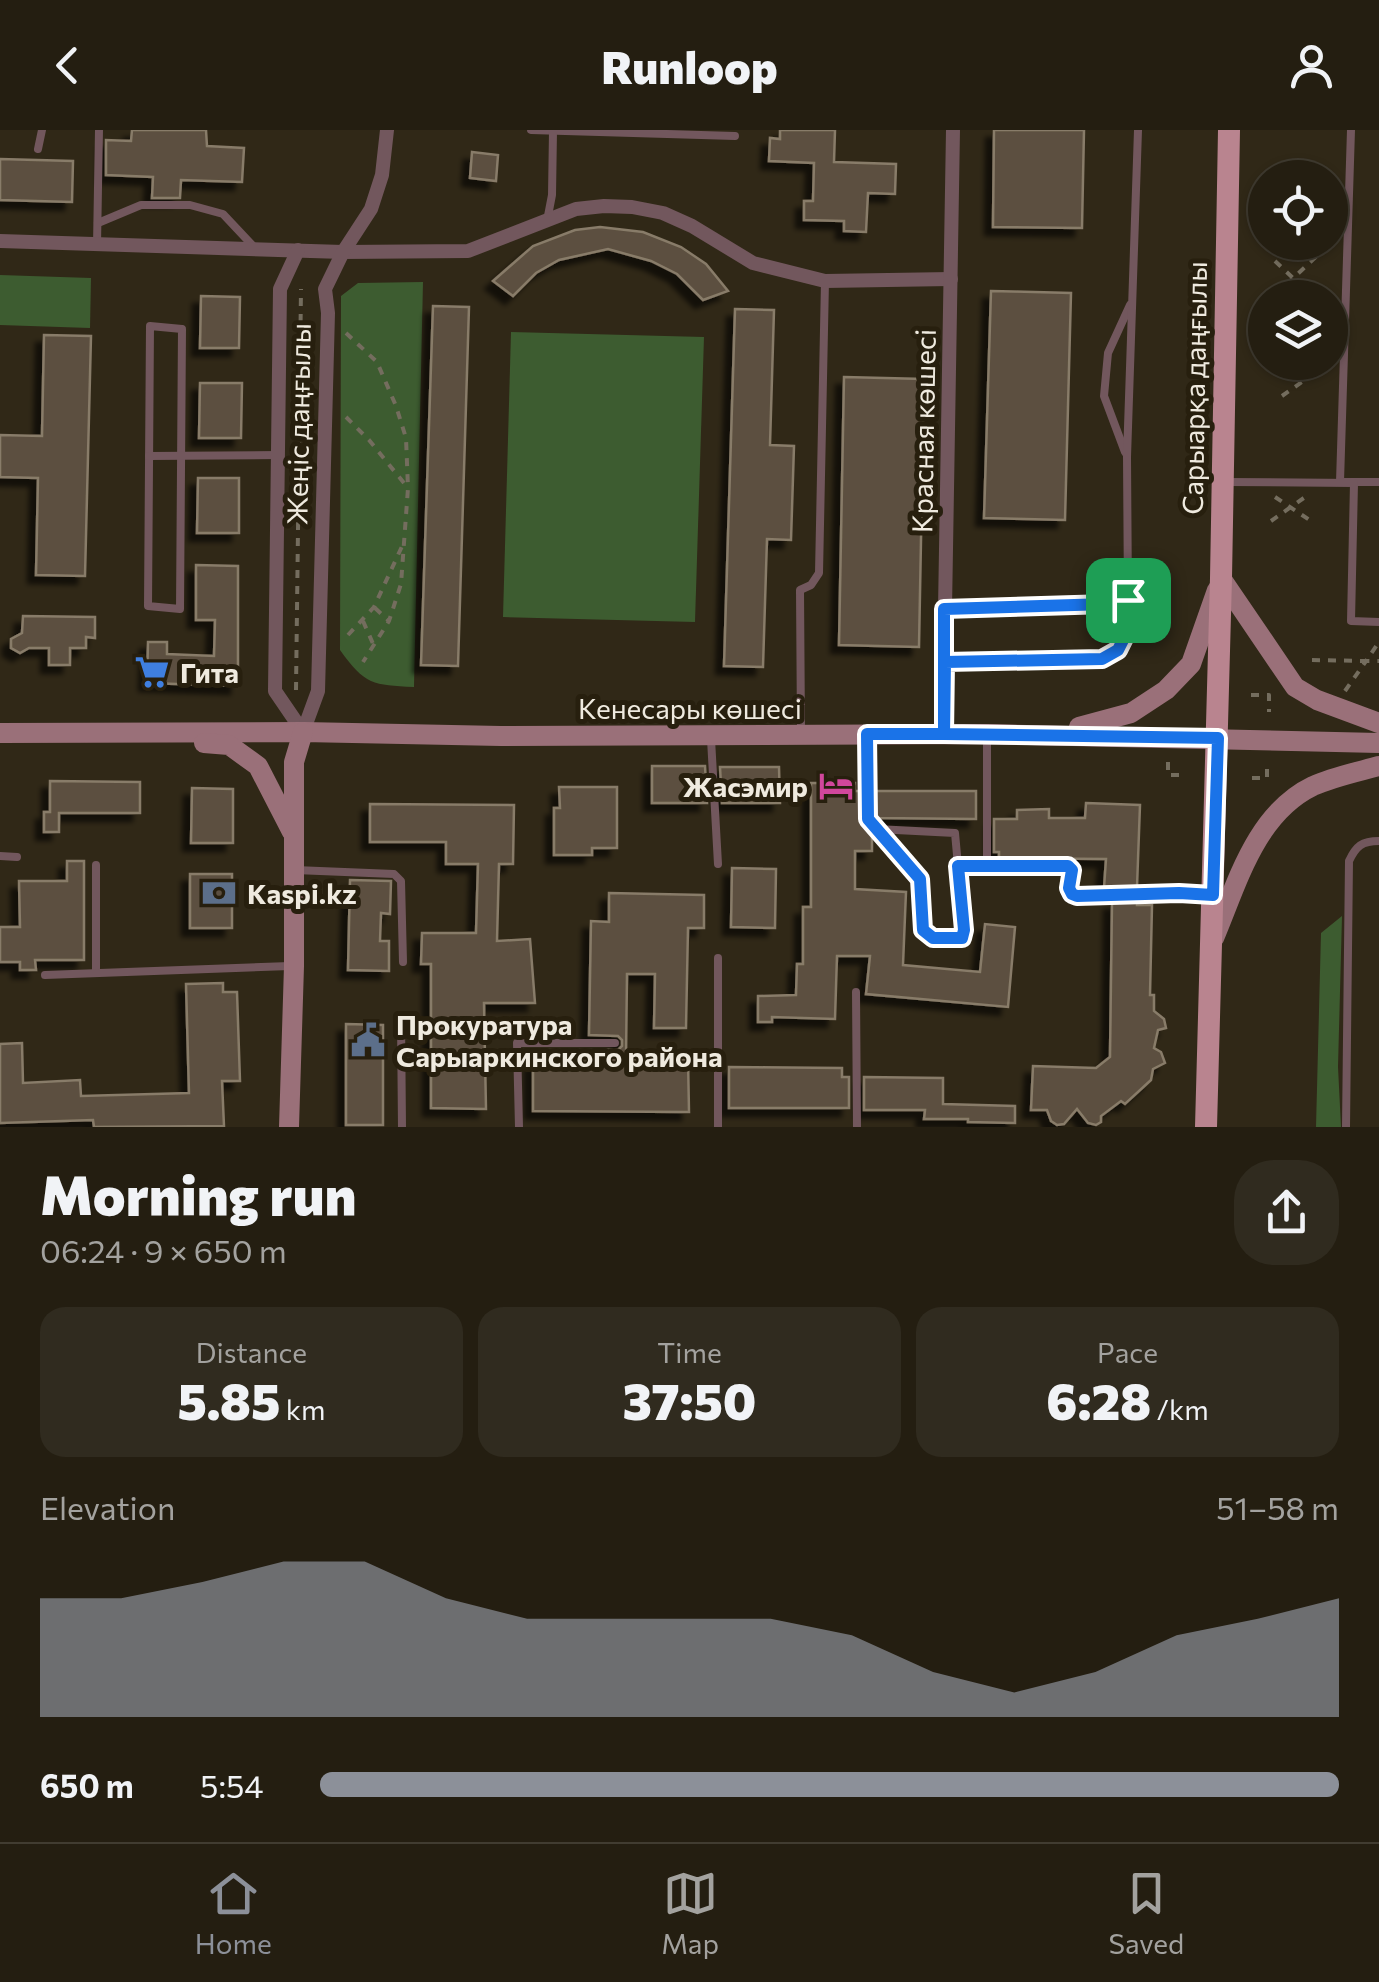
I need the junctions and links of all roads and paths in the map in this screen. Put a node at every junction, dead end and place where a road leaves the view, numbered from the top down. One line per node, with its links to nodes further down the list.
1 (42, 130): 11 (lane)
2 (99, 130): 13 (lane)
3 (387, 130): 18 (street, Жеңіс даңғылы)
4 (530, 130): 9 (lane)
5 (954, 130): 21 (street, Красная көшесі)
6 (1138, 130): 25 (lane)
7 (1229, 130): 34 (main road, Сарыарқа даңғылы)
8 (1351, 130): 35 (lane)
9 (553, 131): 10 (lane); 12 (lane)
10 (735, 136)
11 (38, 148)
12 (546, 221): 18 (street); 23 (street)
13 (98, 223): 15 (lane); 16 (lane)
14 (0, 241): 15 (street)
15 (98, 245): 16 (street)
16 (258, 250): 17 (street)
17 (298, 250): 18 (street); 31 (street, Жеңіс даңғылы)
18 (342, 252): 65 (street, Жеңіс даңғылы)
19 (1313, 260): 22 (path)
20 (1275, 261): 22 (path)
21 (952, 278): 23 (street); 47 (street, Красная көшесі)
22 (1294, 278)
23 (825, 281): 72 (lane)
24 (301, 289): 59 (path)
25 (1132, 301): 33 (lane); 33 (lane)
26 (346, 333): 37 (path)
27 (1305, 380): 28 (path)
28 (1282, 396)
29 (346, 417): 37 (path)
30 (183, 454): 31 (lane); 32 (lane); 32 (lane); 32 (lane)
31 (279, 455): 65 (street, Жеңіс даңғылы)
32 (149, 456)
33 (1127, 457): 45 (lane)
34 (1222, 482): 35 (lane); 44 (main road, Сарыарқа даңғылы)
35 (1340, 482): 36 (lane); 50 (lane)
36 (1379, 482)
37 (408, 488): 43 (path)
38 (1314, 491): 40 (path)
39 (1271, 494): 40 (path)
40 (1290, 508): 41 (path); 42 (path)
41 (1271, 521)
42 (1314, 523)
43 (406, 538): 46 (path); 49 (path)
44 (1221, 578): 63 (main road); 71 (main road); 73 (main road, Сарыарқа даңғылы)
45 (1128, 600): 47 (lane); 58 (lane)
46 (374, 607): 48 (path); 49 (path)
47 (944, 609): 58 (street, Красная көшесі)
48 (363, 621): 51 (path); 53 (path)
49 (390, 622): 53 (path)
50 (1379, 622)
51 (348, 635)
52 (1379, 642): 55 (path)
53 (374, 646): 57 (path)
54 (1312, 660): 55 (path)
55 (1366, 660): 56 (path); 61 (path)
56 (1379, 661)
57 (362, 662)
58 (945, 662): 68 (street, Красная көшесі)
59 (296, 690)
60 (1251, 695): 62 (path)
61 (1343, 695)
62 (1269, 712)
63 (1379, 723)
64 (127, 732): 65 (main road, Кенесары көшесі); 66 (main road, Кенесары көшесі); 81 (main road)
65 (303, 732): 70 (main road, Кенесары көшесі); 81 (main road, Жеңіс даңғылы)
66 (0, 733)
67 (867, 734): 68 (main road, Кенесары көшесі); 72 (main road, Кенесары көшесі); 80 (lane)
68 (944, 734): 69 (main road, Кенесары көшесі)
69 (986, 734): 71 (main road, Кенесары көшесі); 88 (lane)
70 (711, 735): 72 (main road, Кенесары көшесі); 85 (lane)
71 (1048, 735): 73 (main road, Кенесары көшесі)
72 (802, 736)
73 (1218, 738): 74 (main road, Кенесары көшесі); 90 (main road, Сарыарқа даңғылы)
74 (1379, 743)
75 (1168, 762): 78 (path)
76 (1268, 766): 79 (path)
77 (1379, 766): 91 (main road)
78 (1183, 775)
79 (1252, 778)
80 (876, 829): 87 (lane); 87 (lane)
81 (294, 835): 89 (main road, Жеңіс даңғылы)
82 (1379, 841): 106 (lane)
83 (0, 856): 84 (lane)
84 (17, 857)
85 (718, 864)
86 (96, 865): 95 (lane)
87 (958, 866): 88 (lane)
88 (987, 866): 90 (lane)
89 (294, 870): 93 (lane); 94 (main road, Жеңіс даңғылы)
90 (1213, 895): 91 (main road, Сарыарқа даңғылы)
91 (1212, 944): 105 (main road, Сарыарқа даңғылы)
92 (718, 958): 103 (lane)
93 (403, 962)
94 (294, 966): 95 (lane); 100 (main road, Жеңіс даңғылы)
95 (96, 973): 96 (lane)
96 (45, 975)
97 (856, 992): 104 (lane)
98 (402, 1019): 101 (lane)
99 (615, 1043): 102 (lane)
100 (290, 1127)
101 (402, 1127)
102 (519, 1127)
103 (718, 1127)
104 (857, 1127)
105 (1206, 1127)
106 (1346, 1127)

